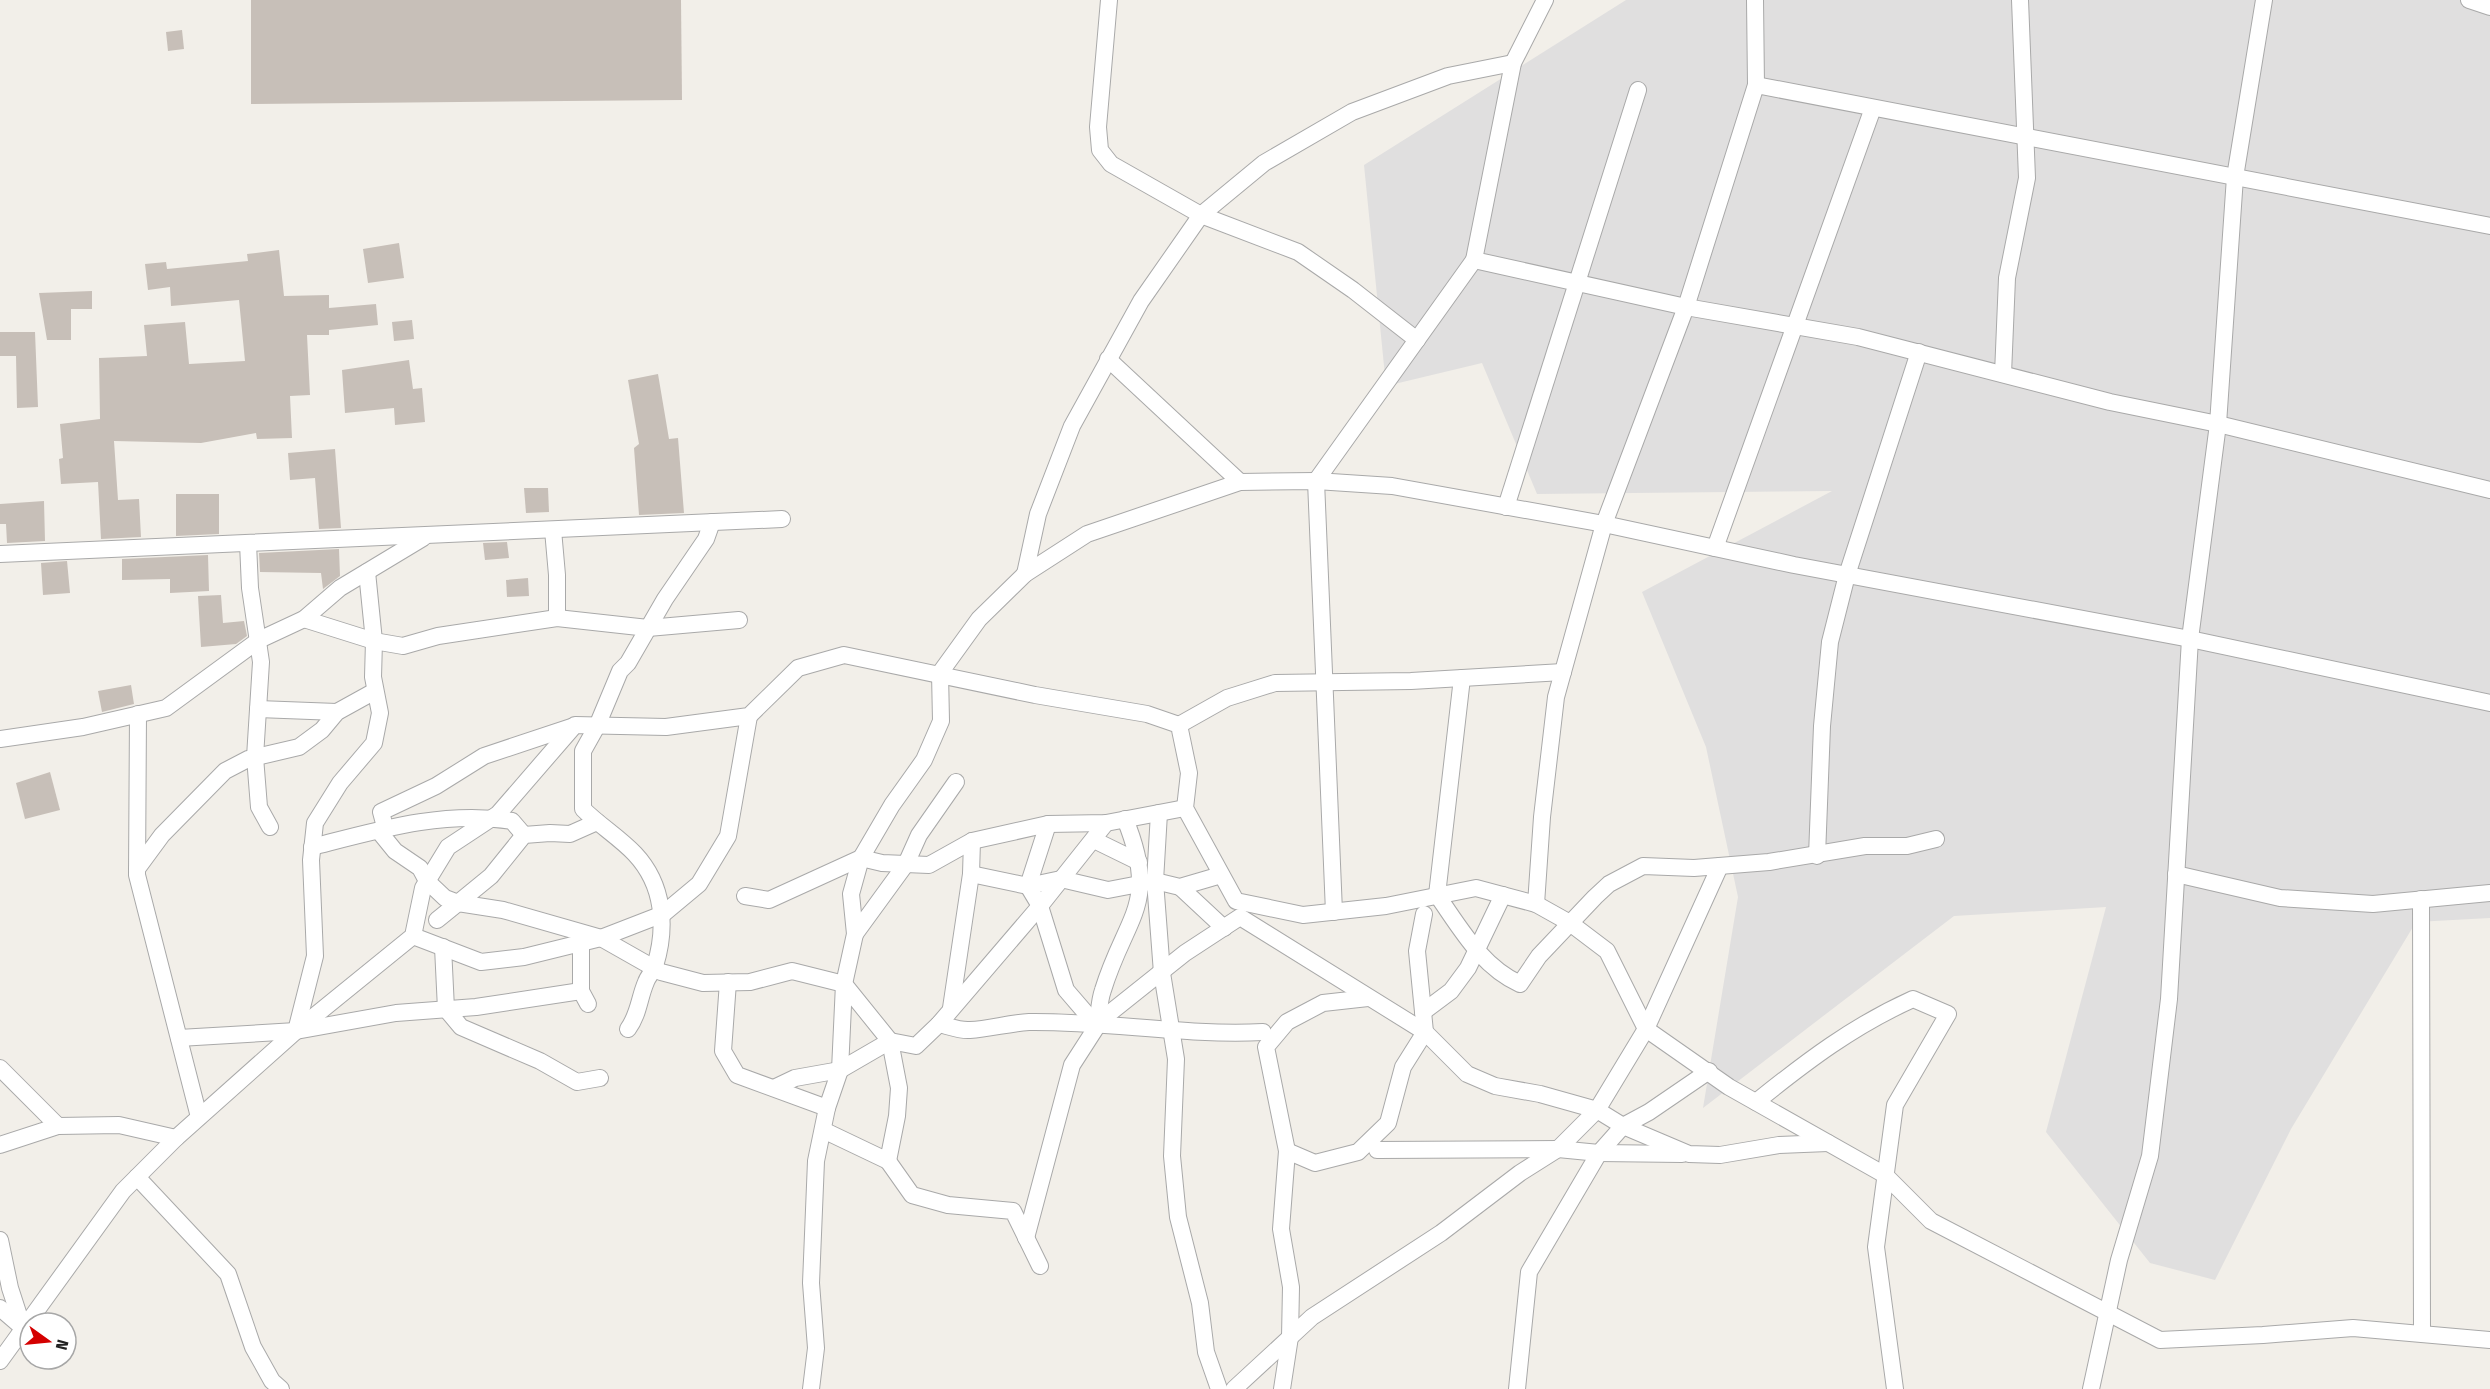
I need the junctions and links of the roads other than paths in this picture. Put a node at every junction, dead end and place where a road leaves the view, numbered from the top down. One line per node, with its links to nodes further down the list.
1 (1109, 0): 14 (street)
2 (1545, 0): 8 (street)
3 (1755, 0): 9 (street)
4 (2020, 0): 12 (street)
5 (2264, 0): 13 (street)
6 (2469, 0): 7 (street)
7 (2490, 7)
8 (1513, 63): 14 (street); 16 (street)
9 (1756, 85): 11 (street); 18 (street)
10 (1638, 90): 17 (street)
11 (1873, 108): 12 (street); 19 (street)
12 (2025, 136): 13 (street); 23 (street)
13 (2235, 177): 15 (street); 24 (street)
14 (1202, 215): 20 (street); 22 (street)
15 (2490, 226)
16 (1474, 260): 17 (street); 20 (street)
17 (1575, 282): 18 (street); 28 (street)
18 (1686, 307): 19 (street); 31 (street)
19 (1796, 326): 21 (street); 35 (street)
20 (1417, 340): 25 (street)
21 (1919, 352): 23 (street); 39 (street)
22 (1108, 359): 26 (street); 38 (street)
23 (2002, 374): 24 (street)
24 (2218, 424): 27 (street); 44 (street)
25 (1316, 481): 26 (street); 28 (street); 50 (street)
26 (1240, 482): 38 (street)
27 (2490, 490)
28 (1506, 507): 31 (street)
29 (782, 519): 30 (street)
30 (712, 522): 32 (street); 43 (street)
31 (1604, 524): 35 (street); 47 (street)
32 (552, 530): 33 (street); 40 (street)
33 (427, 536): 34 (street); 37 (street)
34 (248, 543): 36 (street); 45 (street)
35 (1715, 548): 39 (street)
36 (0, 554)
37 (367, 572): 41 (street); 46 (street)
38 (1025, 574): 48 (street)
39 (1847, 574): 44 (street); 77 (street)
40 (557, 618): 43 (street); 46 (street)
41 (304, 619): 45 (street); 46 (street)
42 (739, 620): 43 (street)
43 (648, 628): 59 (street)
44 (2190, 639): 52 (street); 84 (street)
45 (259, 640): 53 (street); 55 (street)
46 (374, 641): 51 (street)
47 (1563, 672): 49 (street); 97 (street)
48 (940, 673): 56 (street); 58 (street); 78 (street)
49 (1462, 678): 50 (street); 92 (street)
50 (1323, 682): 58 (street); 99 (street)
51 (375, 690): 54 (street); 76 (street)
52 (2490, 703)
53 (258, 709): 54 (street); 61 (street)
54 (337, 712): 61 (street)
55 (138, 714): 60 (street); 82 (street)
56 (749, 716): 59 (street); 100 (street)
57 (575, 725): 59 (street); 65 (street); 71 (street)
58 (1179, 725): 63 (street)
59 (597, 726): 67 (street)
60 (0, 739)
61 (255, 757): 70 (street); 82 (street)
62 (956, 782): 80 (street)
63 (1185, 808): 64 (street); 85 (street)
64 (1159, 813): 66 (street); 88 (street)
65 (492, 818): 71 (street); 72 (street); 87 (street)
66 (1125, 819): 68 (street); 79 (street)
67 (597, 822): 72 (street); 100 (street)
68 (1106, 823): 69 (street); 74 (street)
69 (1048, 824): 75 (street); 89 (street)
70 (270, 827)
71 (385, 827): 76 (street); 87 (street)
72 (524, 836): 96 (street)
73 (1936, 839): 77 (street)
74 (1094, 840): 79 (street); 86 (street)
75 (972, 841): 80 (street); 83 (street)
76 (312, 847): 124 (street)
77 (1817, 856): 81 (street)
78 (861, 858): 80 (street); 94 (street); 105 (street)
79 (1139, 862): 88 (street)
80 (906, 864): 105 (street)
81 (1720, 866): 103 (street); 123 (street)
82 (137, 869): 127 (street)
83 (971, 874): 89 (street); 117 (street)
84 (2176, 874): 95 (street); 157 (street)
85 (1221, 875): 90 (street); 99 (street)
86 (1061, 879): 88 (street); 89 (street); 98 (street)
87 (427, 881): 96 (street); 106 (street)
88 (1148, 882): 90 (street); 112 (street); 120 (street)
89 (1028, 886): 98 (street)
90 (1180, 887): 104 (street)
91 (2490, 893): 95 (street)
92 (1437, 895): 93 (street); 99 (street); 110 (street)
93 (1503, 895): 97 (street); 110 (street)
94 (745, 897)
95 (2421, 899): 160 (street)
96 (458, 903): 102 (street); 107 (street)
97 (1536, 904): 103 (street)
98 (1040, 906): 117 (street); 120 (street)
99 (1334, 912)
100 (663, 914): 107 (street); 111 (street)
101 (1424, 914): 118 (street)
102 (437, 920)
103 (1570, 923): 110 (street); 123 (street)
104 (1224, 928): 112 (street); 115 (street)
105 (855, 934): 114 (street)
106 (413, 936): 109 (street); 124 (street)
107 (601, 938): 108 (street); 111 (street)
108 (581, 942): 109 (street); 116 (street)
109 (443, 947): 116 (street)
110 (1475, 950): 118 (street)
111 (655, 968): 113 (street); 122 (street)
112 (1162, 973): 120 (street); 121 (street)
113 (728, 982): 114 (street); 133 (street)
114 (844, 984): 128 (street); 130 (street)
115 (1368, 998): 126 (street); 145 (street)
116 (446, 1009): 124 (street); 132 (street)
117 (951, 1009): 119 (street)
118 (1423, 1012): 126 (street)
119 (939, 1024): 120 (street); 128 (street)
120 (1097, 1026): 121 (street); 152 (street)
121 (1170, 1028): 125 (street); 167 (street)
122 (628, 1029)
123 (1646, 1029): 131 (street); 136 (street)
124 (296, 1031): 127 (street); 137 (street)
125 (1263, 1032)
126 (1425, 1032): 136 (street); 145 (street)
127 (179, 1038): 137 (street)
128 (890, 1041): 130 (street); 149 (street)
129 (0, 1068): 138 (street)
130 (840, 1070): 133 (street); 135 (street)
131 (1709, 1071): 134 (street); 139 (street)
132 (600, 1078)
133 (774, 1088): 135 (street)
134 (1756, 1102): 142 (street); 150 (street)
135 (827, 1108): 140 (street)
136 (1597, 1110): 139 (street); 144 (street)
137 (199, 1118): 141 (street)
138 (58, 1126): 141 (street); 143 (street)
139 (1623, 1126): 147 (street); 148 (street)
140 (823, 1130): 149 (street); 166 (street)
141 (176, 1138): 151 (street)
142 (1829, 1143): 148 (street); 150 (street)
143 (0, 1146)
144 (1558, 1149): 146 (street); 147 (street); 162 (street)
145 (1287, 1150): 162 (street)
146 (1377, 1150)
147 (1599, 1153): 148 (street); 170 (street)
148 (1689, 1154)
149 (888, 1161): 152 (street)
150 (1885, 1175): 157 (street); 171 (street)
151 (137, 1177): 156 (street); 165 (street)
152 (1026, 1238): 154 (street)
153 (0, 1240): 158 (street)
154 (1040, 1266)
155 (0, 1308): 159 (street)
156 (35, 1311)
157 (2109, 1312): 160 (street); 172 (street)
158 (18, 1313)
159 (18, 1324)
160 (2422, 1332): 163 (street)
161 (18, 1335): 164 (street)
162 (1290, 1337): 168 (street); 169 (street)
163 (2490, 1340)
164 (0, 1361)
165 (281, 1389)
166 (812, 1389)
167 (1219, 1389)
168 (1234, 1389)
169 (1282, 1389)
170 (1517, 1389)
171 (1895, 1389)
172 (2091, 1389)

